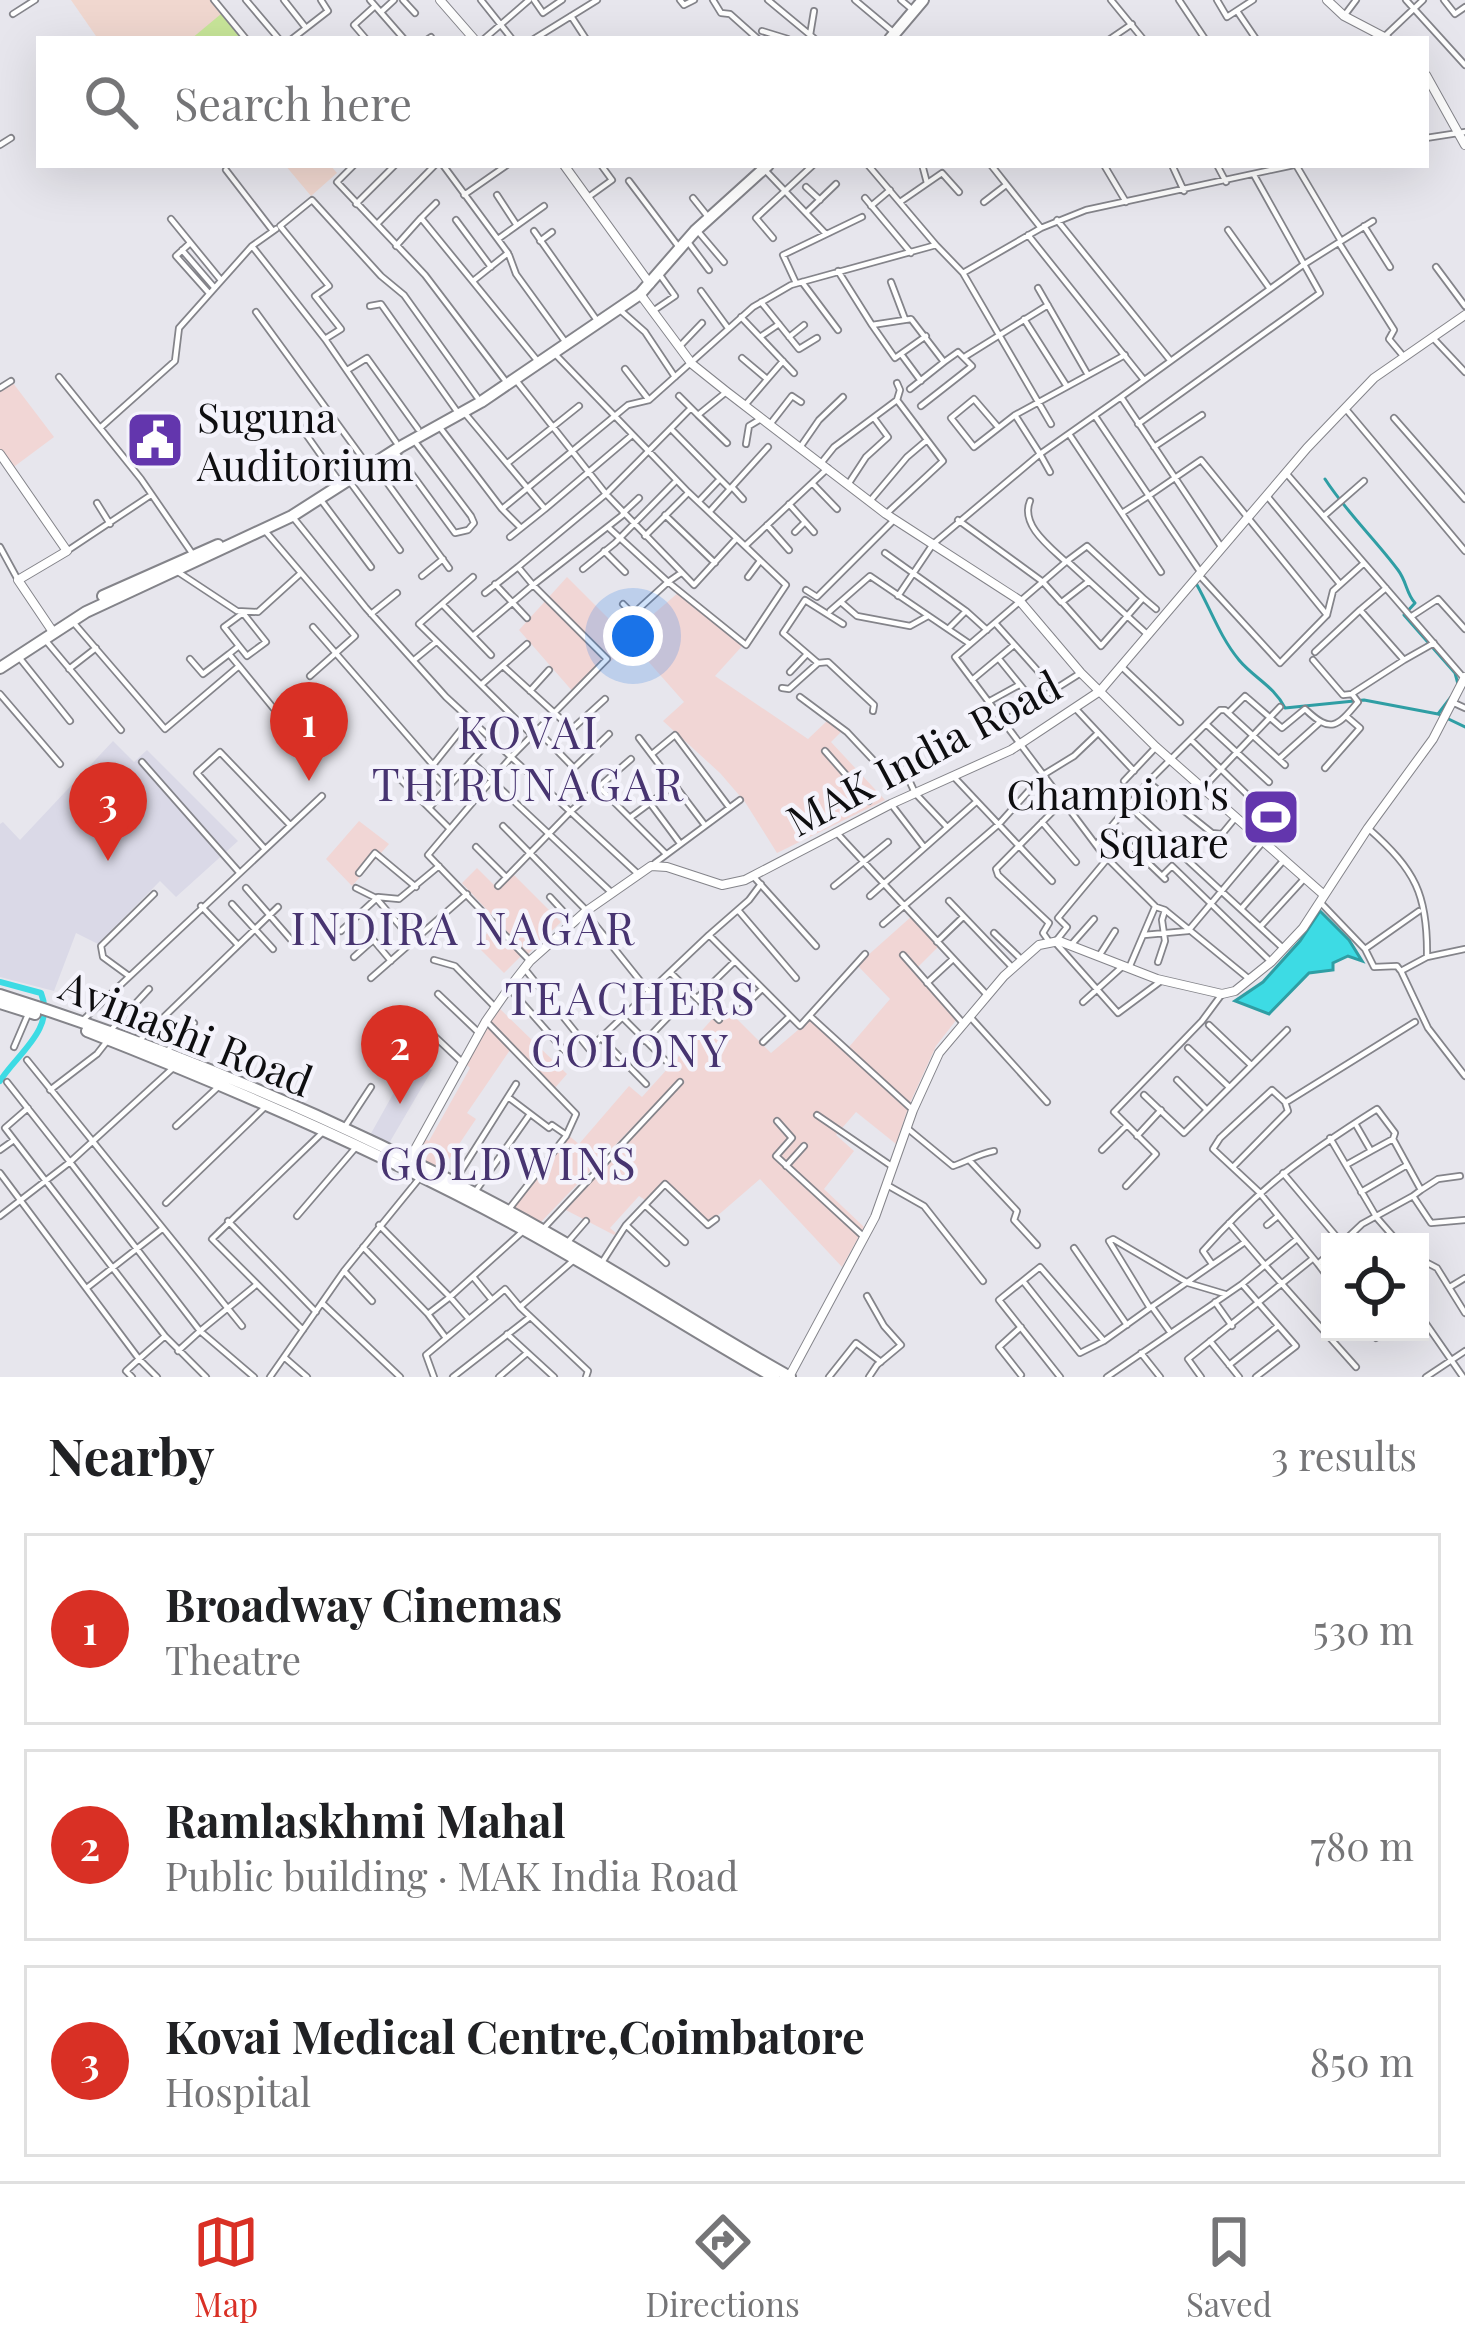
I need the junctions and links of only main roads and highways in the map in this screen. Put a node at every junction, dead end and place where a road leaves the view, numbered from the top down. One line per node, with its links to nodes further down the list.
1 (919, 5): 2 (main road)
2 (892, 36)
3 (765, 168): 4 (main road)
4 (653, 280): 5 (main road); 5 (main road)
5 (510, 379): 6 (main road); 6 (main road)
6 (460, 411): 7 (main road); 7 (main road)
7 (416, 434): 8 (main road)
8 (344, 480): 9 (main road); 9 (main road)
9 (48, 632): 10 (main road); 10 (main road)
10 (0, 665)
11 (0, 999): 12 (main road, Avinashi Road)
12 (54, 1017): 13 (main road, Avinashi Road); 13 (main road, Avinashi Road)
13 (109, 1036): 14 (main road, Avinashi Road); 14 (main road, Avinashi Road)
14 (406, 1165): 15 (main road, Avinashi Road); 16 (main road, Avinashi Road)
15 (774, 1377)
16 (790, 1377)

